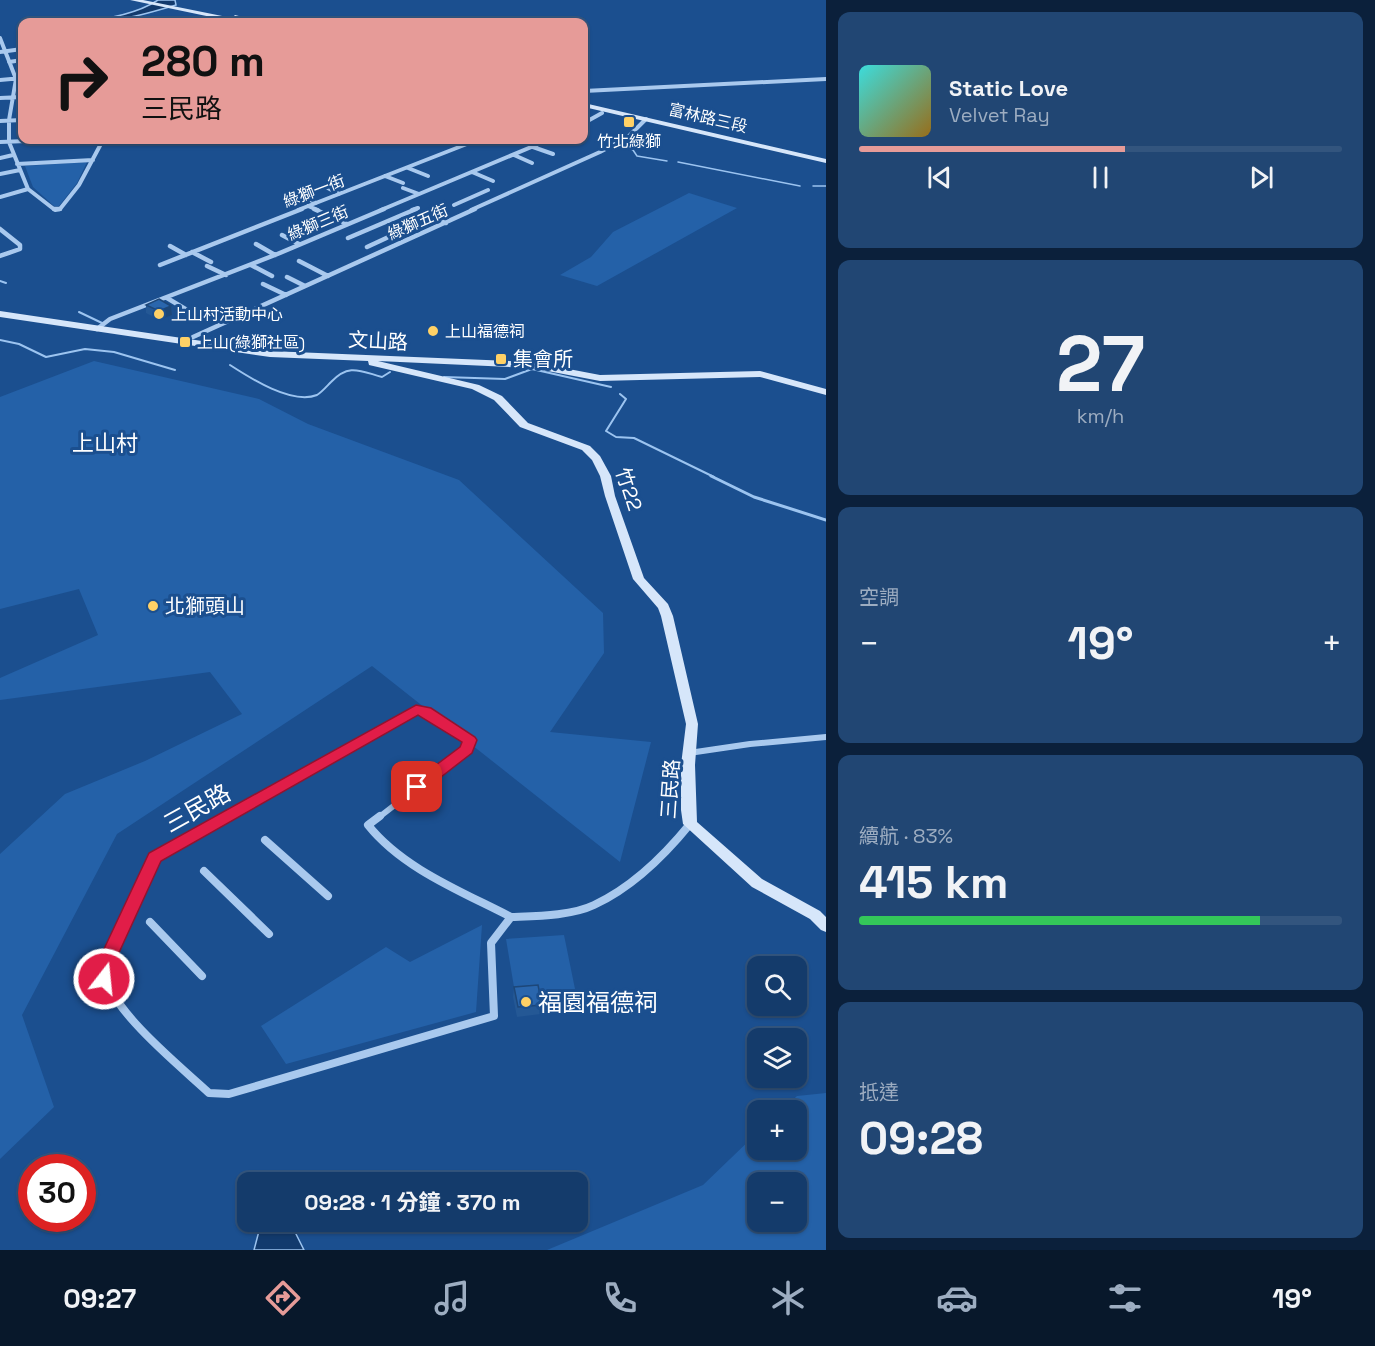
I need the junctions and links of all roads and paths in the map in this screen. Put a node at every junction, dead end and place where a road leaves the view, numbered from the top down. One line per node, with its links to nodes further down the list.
1 (133, 0): 2 (main road)
2 (148, 1): 3 (main road)
3 (207, 13): 4 (main road); 5 (main road)
4 (227, 18)
5 (236, 18)
6 (0, 38): 8 (street)
7 (18, 50): 8 (street)
8 (6, 51): 9 (street); 11 (street)
9 (0, 52)
10 (18, 61): 11 (street)
11 (9, 62): 12 (street)
12 (16, 79): 14 (street); 16 (street)
13 (826, 79): 15 (street)
14 (0, 80)
15 (588, 91)
16 (12, 97): 17 (street); 18 (street); 22 (street)
17 (18, 97)
18 (0, 98)
19 (588, 108): 21 (main road, 富林路三段)
20 (588, 108): 26 (main road, 富林路三段)
21 (603, 113): 25 (street); 26 (main road, 富林路三段)
22 (9, 120): 23 (street); 24 (street); 28 (street)
23 (18, 120)
24 (0, 121)
25 (588, 121)
26 (645, 121): 40 (main road, 富林路三段); 61 (street, 綠獅五街)
27 (0, 142): 28 (street)
28 (9, 142): 29 (street); 35 (street)
29 (18, 142)
30 (102, 144): 38 (street)
31 (467, 144): 42 (street, 綠獅一街)
32 (539, 144): 33 (street, 綠獅三街)
33 (533, 147): 34 (street); 36 (street, 綠獅三街)
34 (553, 154)
35 (13, 155): 37 (street); 41 (street)
36 (513, 155): 39 (street); 44 (street, 綠獅三街)
37 (0, 158)
38 (93, 160): 41 (street); 50 (street)
39 (532, 163)
40 (826, 163)
41 (17, 164): 43 (street)
42 (407, 167): 46 (street, 綠獅一街); 47 (street)
43 (20, 170): 45 (street); 50 (street)
44 (472, 172): 48 (street); 53 (street, 綠獅三街)
45 (0, 174)
46 (385, 176): 52 (street, 綠獅一街); 53 (street)
47 (428, 176)
48 (493, 181)
49 (326, 187): 52 (street)
50 (28, 189): 55 (street)
51 (488, 190): 57 (street)
52 (339, 194): 56 (street, 綠獅一街)
53 (419, 194): 62 (street, 綠獅三街)
54 (301, 195): 56 (street)
55 (0, 197)
56 (316, 203): 58 (street, 綠獅一街)
57 (454, 205)
58 (308, 206): 62 (street); 71 (street, 綠獅一街)
59 (418, 208): 66 (street)
60 (428, 214): 61 (street)
61 (446, 223): 80 (street, 綠獅五街)
62 (347, 224): 68 (street, 綠獅三街)
63 (0, 229): 74 (street)
64 (395, 234): 70 (street)
65 (282, 235): 68 (street)
66 (348, 238)
67 (256, 244): 73 (street)
68 (299, 244): 73 (street, 綠獅三街)
69 (170, 246): 72 (street)
70 (367, 247)
71 (192, 252): 72 (street, 綠獅一街); 78 (street)
72 (186, 255): 76 (street, 綠獅一街)
73 (275, 255): 77 (street, 綠獅三街)
74 (0, 256)
75 (299, 261): 80 (street)
76 (160, 265)
77 (250, 265): 78 (street, 綠獅三街); 79 (street)
78 (226, 275): 85 (street, 綠獅三街)
79 (272, 276)
80 (328, 276): 83 (street, 綠獅五街)
81 (287, 277): 83 (street)
82 (263, 284): 84 (street)
83 (305, 286): 84 (street, 綠獅五街)
84 (286, 295): 89 (street, 綠獅五街)
85 (166, 298): 86 (street); 88 (street, 綠獅三街)
86 (187, 310)
87 (0, 314): 88 (main road, 文山路)
88 (97, 329): 90 (main road, 文山路)
89 (193, 337)
90 (351, 357): 91 (main road, 文山路); 93 (main road, 竹22 / 竹22)
91 (826, 392)
92 (826, 737): 93 (street, 三民路)
93 (689, 753): 94 (main road, 三民路 / 竹22)
94 (690, 824): 98 (street, 三民路); 100 (main road)
95 (265, 840): 97 (street)
96 (204, 871): 101 (street)
97 (327, 896)
98 (511, 917): 98 (street, 三民路)
99 (150, 922): 102 (street)
100 (826, 926)
101 (269, 933)
102 (202, 976)

